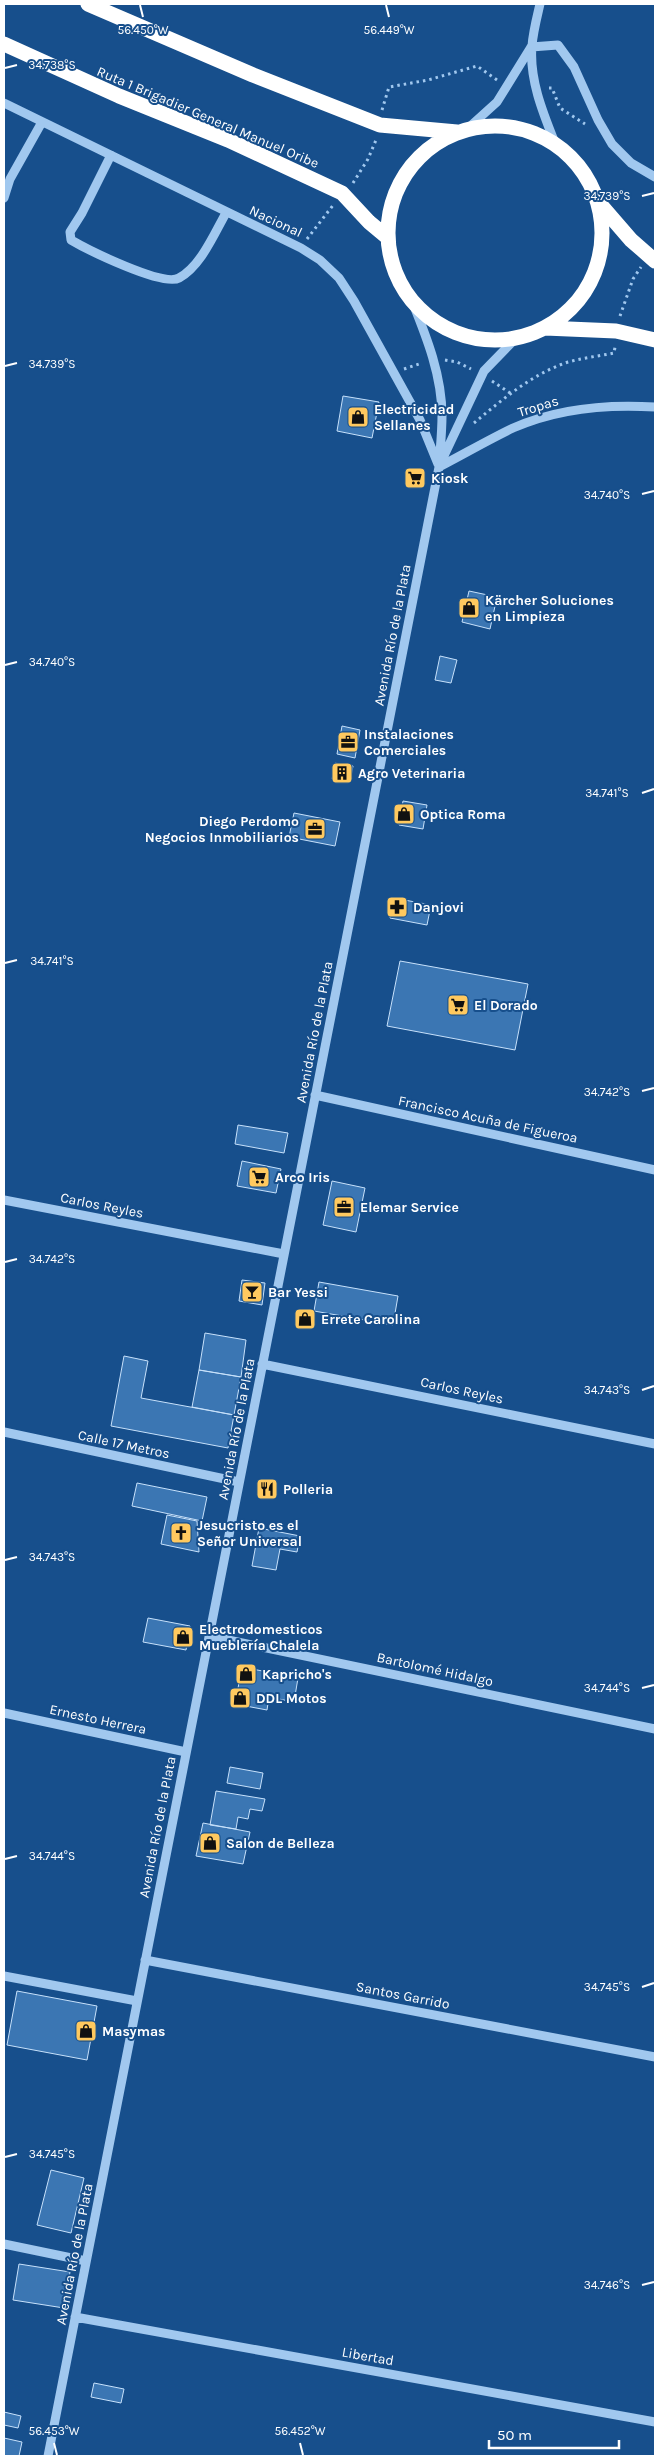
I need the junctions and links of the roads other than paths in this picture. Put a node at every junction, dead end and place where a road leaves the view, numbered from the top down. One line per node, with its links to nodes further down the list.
1 (88, 4): 7 (highway)
2 (540, 4): 4 (street)
3 (4, 44): 14 (highway, Ruta 1 Brigadier General Manuel Oribe)
4 (531, 47): 7 (street); 8 (street); 10 (street)
5 (4, 103): 6 (street, Nacional)
6 (42, 122): 9 (street, Nacional); 11 (street)
7 (462, 131): 8 (highway); 14 (highway)
8 (555, 144): 12 (highway)
9 (111, 155): 13 (street, Nacional); 13 (street)
10 (655, 177)
11 (4, 198)
12 (599, 203): 15 (highway); 17 (highway)
13 (226, 213): 21 (street, Nacional)
14 (388, 237): 16 (highway)
15 (652, 259)
16 (412, 301): 18 (highway); 21 (street, Avenida Río de la Plata)
17 (545, 328): 18 (highway); 19 (highway)
18 (516, 338): 21 (street, Avenida Río de la Plata)
19 (655, 340)
20 (655, 407): 21 (street, Tropas)
21 (439, 467): 22 (street, Avenida Río de la Plata)
22 (315, 1096): 23 (street, Francisco Acuña de Figueroa); 25 (street, Avenida Río de la Plata)
23 (655, 1170)
24 (4, 1200): 25 (street, Carlos Reyles)
25 (284, 1254): 26 (street, Avenida Río de la Plata)
26 (262, 1364): 28 (street, Carlos Reyles); 29 (street, Avenida Río de la Plata)
27 (4, 1432): 29 (street, Calle 17 Metros)
28 (655, 1444)
29 (239, 1482): 30 (street, Avenida Río de la Plata)
30 (209, 1636): 32 (street, Bartolomé Hidalgo); 33 (street, Avenida Río de la Plata)
31 (4, 1713): 33 (street, Ernesto Herrera)
32 (655, 1729)
33 (186, 1752): 34 (street, Avenida Río de la Plata)
34 (145, 1960): 36 (street, Avenida Río de la Plata); 37 (street, Santos Garrido)
35 (4, 1976): 36 (street)
36 (137, 2001): 39 (street, Avenida Río de la Plata)
37 (655, 2057)
38 (4, 2244): 39 (street)
39 (86, 2261): 40 (street, Avenida Río de la Plata)
40 (75, 2317): 41 (street, Libertad); 42 (street, Avenida Río de la Plata)
41 (655, 2422)
42 (48, 2456)

